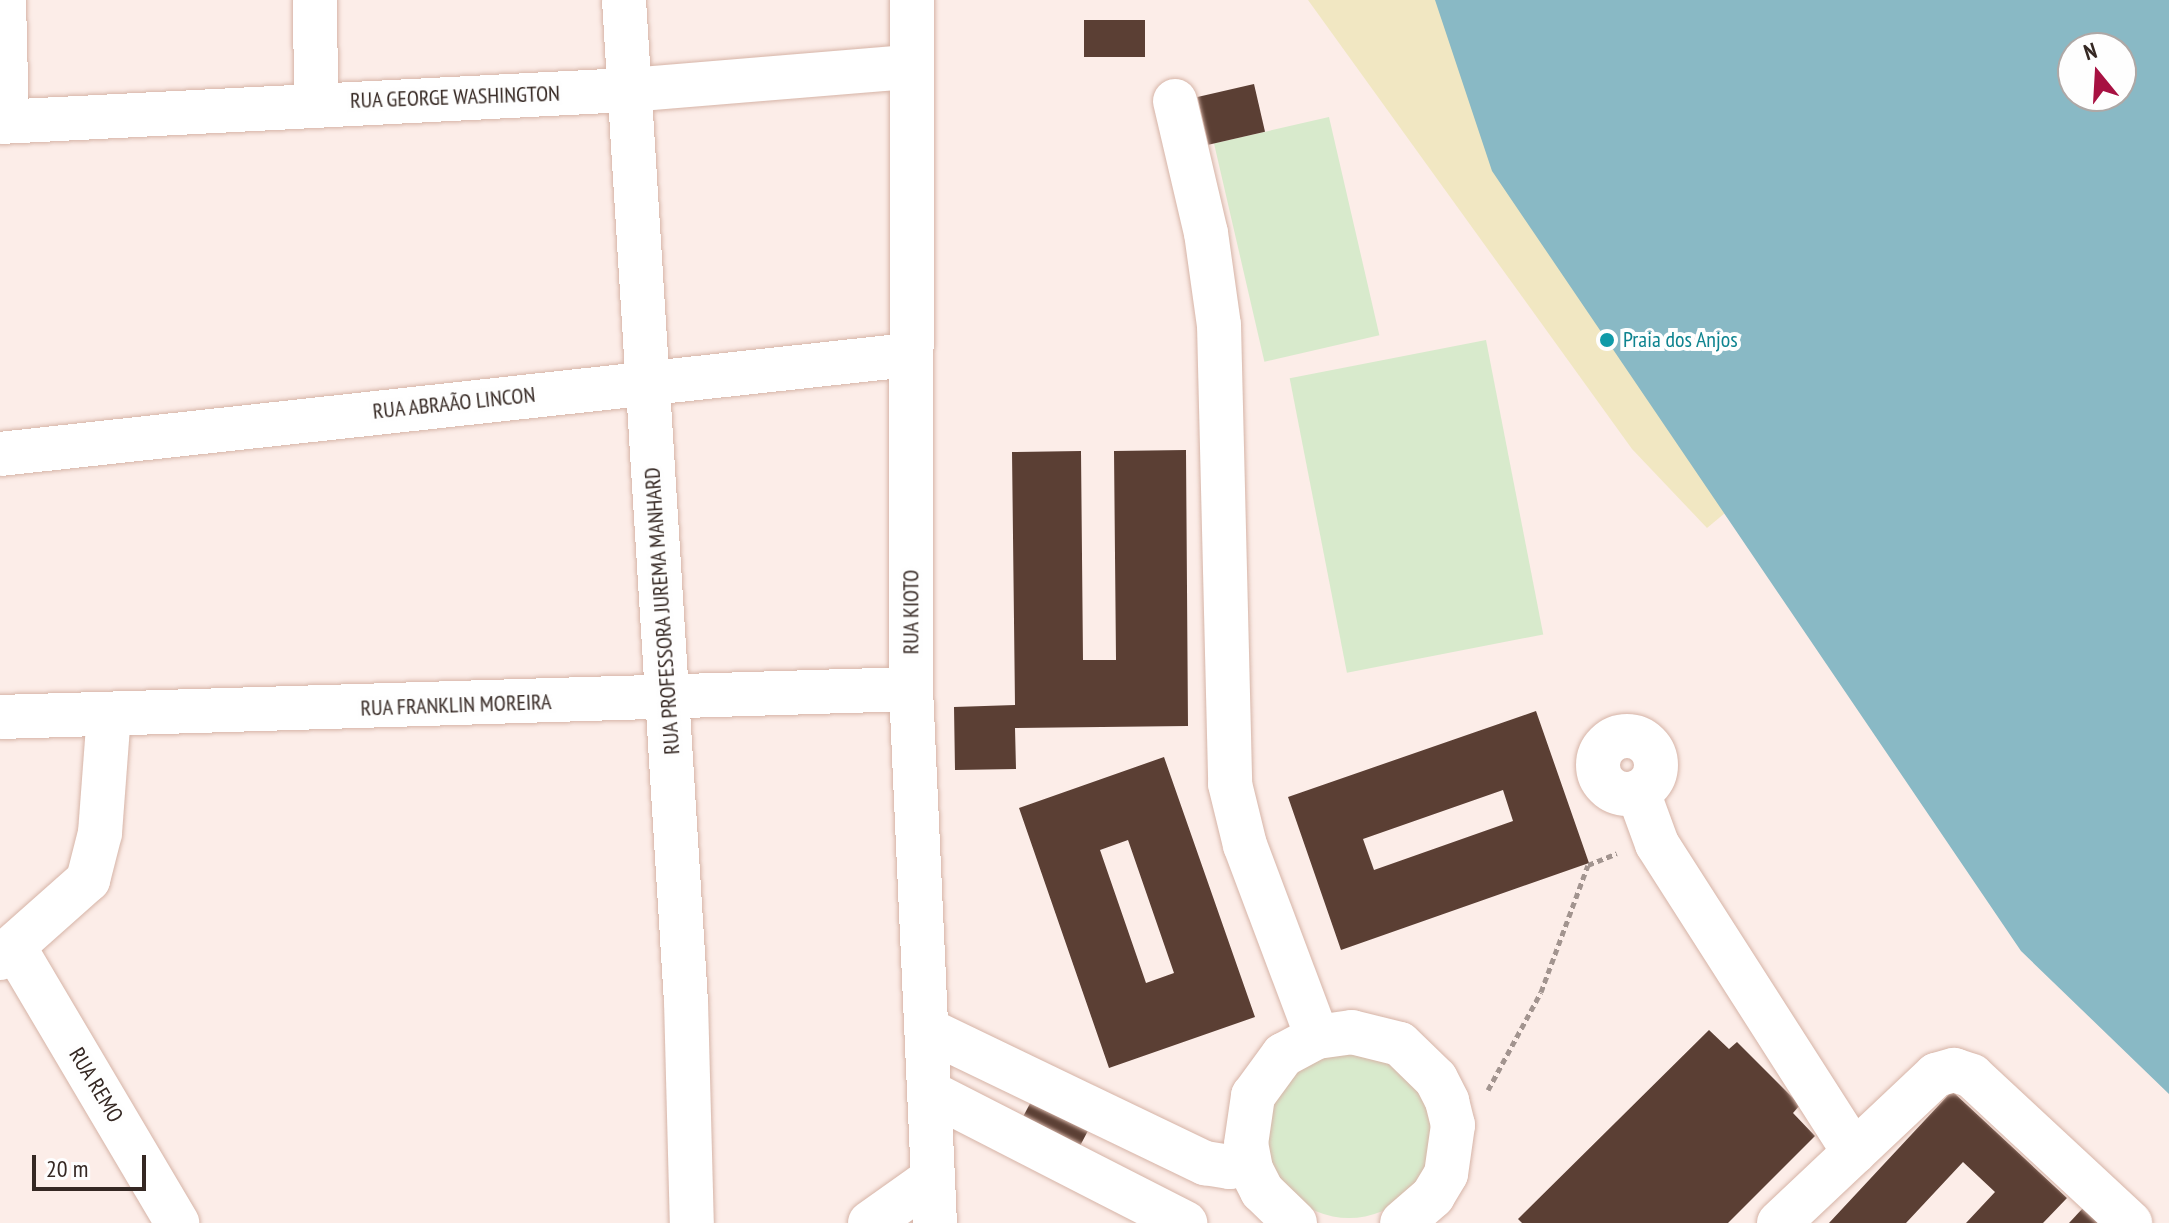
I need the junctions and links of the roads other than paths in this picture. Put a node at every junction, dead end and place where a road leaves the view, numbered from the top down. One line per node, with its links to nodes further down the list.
1 (4, 0): 9 (street)
2 (315, 0): 8 (street)
3 (624, 0): 6 (street, RUA PROFESSORA JUREMA MANHARD)
4 (912, 0): 5 (street, RUA KIOTO)
5 (910, 67): 6 (street, RUA GEORGE WASHINGTON); 10 (street, RUA KIOTO)
6 (628, 90): 8 (street, RUA GEORGE WASHINGTON); 11 (street, RUA PROFESSORA JUREMA MANHARD)
7 (1175, 101): 20 (street)
8 (316, 102): 9 (street, RUA GEORGE WASHINGTON)
9 (3, 121)
10 (909, 355): 11 (street, RUA ABRAÃO LINCON); 13 (street, RUA KIOTO)
11 (646, 381): 12 (street, RUA ABRAÃO LINCON); 14 (street, RUA PROFESSORA JUREMA MANHARD)
12 (0, 454)
13 (911, 689): 14 (street, RUA FRANKLIN MOREIRA); 19 (street, RUA KIOTO)
14 (668, 699): 15 (street, RUA FRANKLIN MOREIRA); 27 (street, RUA PROFESSORA JUREMA MANHARD)
15 (109, 714): 16 (street, RUA FRANKLIN MOREIRA); 18 (street)
16 (0, 717)
17 (1638, 792): 22 (street)
18 (7, 952): 26 (street, RUA REMO)
19 (926, 1029): 21 (street, RUA KIOTO); 23 (street)
20 (1317, 1037): 23 (street); 25 (street)
21 (929, 1092): 24 (street, RUA KIOTO); 30 (street)
22 (1854, 1152): 32 (street); 33 (street)
23 (1249, 1160): 31 (street)
24 (933, 1178): 28 (street); 29 (street, RUA KIOTO)
25 (1415, 1220)
26 (177, 1223)
27 (692, 1223)
28 (870, 1223)
29 (935, 1223)
30 (1185, 1223)
31 (1295, 1223)
32 (1779, 1223)
33 (2130, 1223)

